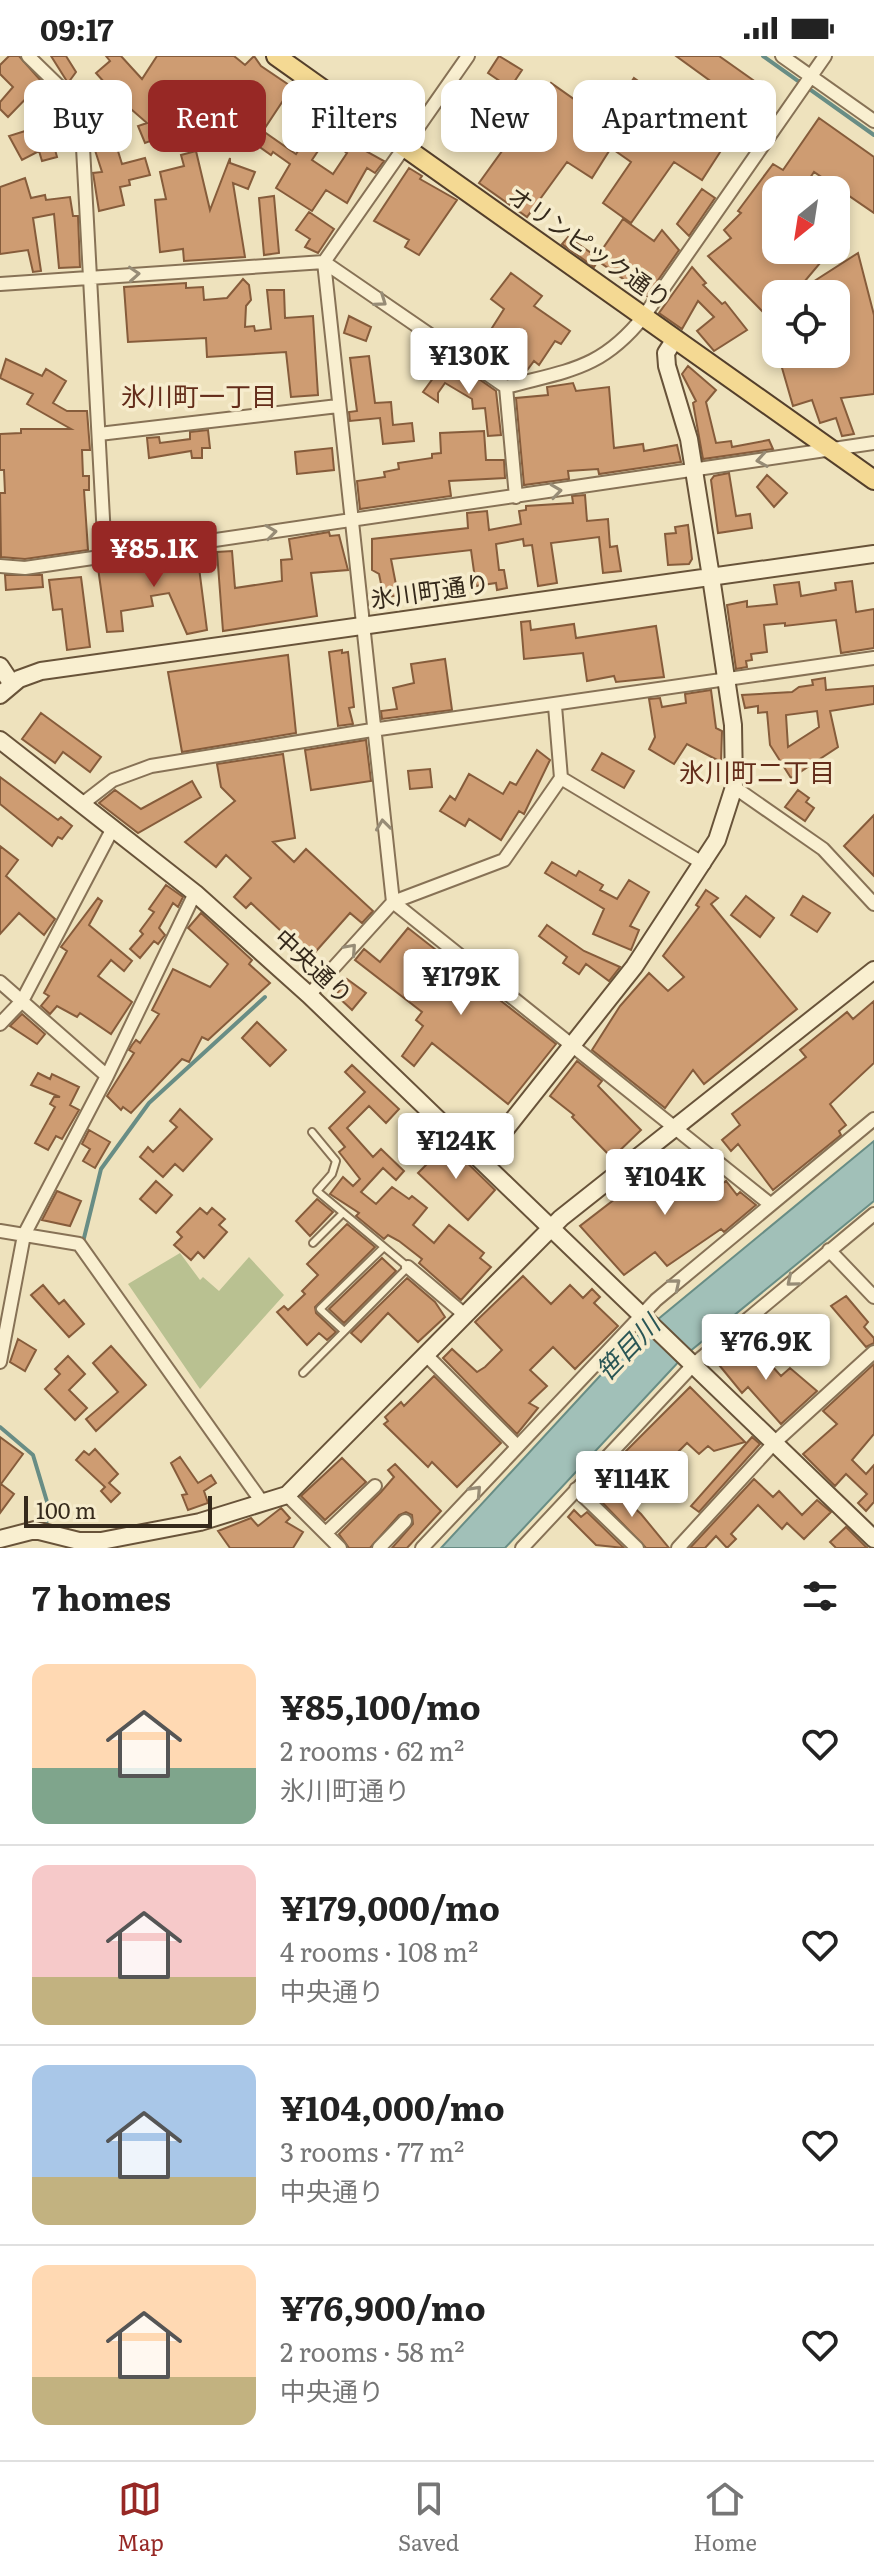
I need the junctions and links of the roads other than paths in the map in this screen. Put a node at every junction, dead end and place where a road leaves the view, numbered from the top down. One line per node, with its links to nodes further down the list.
1 (28, 56): 13 (street)
2 (276, 56): 7 (main road, オリンピック通り)
3 (468, 56): 8 (street)
4 (782, 56): 6 (street)
5 (825, 56): 6 (street)
6 (810, 78): 9 (street); 15 (street)
7 (310, 80)
8 (425, 117)
9 (874, 121)
10 (401, 152): 12 (street)
11 (411, 152): 15 (main road, オリンピック通り)
12 (324, 262): 13 (street, one-way to 12); 17 (street, one-way to 17); 18 (street)
13 (91, 277): 14 (street); 19 (street)
14 (0, 284)
15 (644, 316): 16 (main road, オリンピック通り); 17 (street)
16 (675, 339): 21 (main road, オリンピック通り); 22 (street)
17 (506, 387): 24 (street)
18 (338, 406): 19 (street); 25 (street)
19 (99, 434): 27 (street)
20 (874, 443): 21 (street)
21 (831, 449): 22 (street, one-way to 22); 23 (main road, オリンピック通り)
22 (694, 471): 24 (street, one-way to 22); 29 (street)
23 (874, 480)
24 (516, 497): 25 (street)
25 (351, 520): 27 (street, one-way to 25); 30 (street)
26 (874, 554): 29 (street, 氷川町通り)
27 (105, 556): 28 (street)
28 (0, 566)
29 (711, 577): 30 (street, 氷川町通り); 33 (street)
30 (363, 625): 34 (street, 氷川町通り); 36 (street)
31 (874, 658): 33 (street)
32 (0, 666): 34 (street)
33 (726, 680): 35 (street); 39 (street)
34 (6, 690)
35 (555, 706): 36 (street); 38 (street)
36 (372, 730): 40 (street); 44 (street, one-way to 36)
37 (0, 740): 40 (street, 中央通り)
38 (561, 778): 42 (street); 44 (street)
39 (734, 787): 42 (street); 45 (street)
40 (82, 804): 41 (street, 中央通り)
41 (113, 828): 43 (street, 中央通り); 49 (street)
42 (704, 864): 51 (street)
43 (195, 893): 48 (street, 中央通り); 52 (street)
44 (393, 902): 48 (street, one-way to 44); 51 (street)
45 (874, 904)
46 (874, 970): 54 (street)
47 (0, 982): 49 (street)
48 (309, 995): 56 (street, 中央通り)
49 (22, 1001): 50 (street); 52 (street)
50 (0, 1024)
51 (571, 1045): 54 (street); 56 (street)
52 (107, 1076): 62 (street)
53 (874, 1119): 57 (street)
54 (676, 1127): 57 (street); 60 (street)
55 (312, 1132): 58 (lane)
56 (482, 1159): 60 (street, 中央通り)
57 (770, 1204): 68 (street, one-way to 57)
58 (343, 1213): 63 (lane); 64 (lane)
59 (874, 1214): 65 (street)
60 (552, 1227): 68 (street, 中央通り); 69 (street)
61 (0, 1231): 62 (street)
62 (24, 1235): 73 (street); 81 (street)
63 (313, 1243)
64 (384, 1247): 66 (lane); 70 (lane)
65 (829, 1250): 67 (street); 74 (street, one-way to 74)
66 (408, 1267): 69 (street); 70 (lane)
67 (874, 1297)
68 (644, 1314): 74 (street, 中央通り); 77 (street)
69 (465, 1315): 72 (street)
70 (344, 1331): 75 (lane)
71 (874, 1352): 76 (street)
72 (426, 1355): 77 (street); 80 (street)
73 (0, 1362)
74 (692, 1362): 76 (street); 79 (street)
75 (303, 1373)
76 (775, 1442): 85 (street); 92 (street)
77 (517, 1446): 89 (street, one-way to 77)
78 (375, 1486): 83 (street)
79 (576, 1489): 90 (street); 91 (street)
80 (287, 1495): 81 (street); 83 (street)
81 (262, 1502): 86 (street)
82 (405, 1521): 88 (street)
83 (326, 1533): 87 (street)
84 (0, 1539): 86 (street)
85 (874, 1539)
86 (103, 1544)
87 (340, 1548)
88 (379, 1548)
89 (422, 1548)
90 (522, 1548)
91 (637, 1548)
92 (678, 1548)

